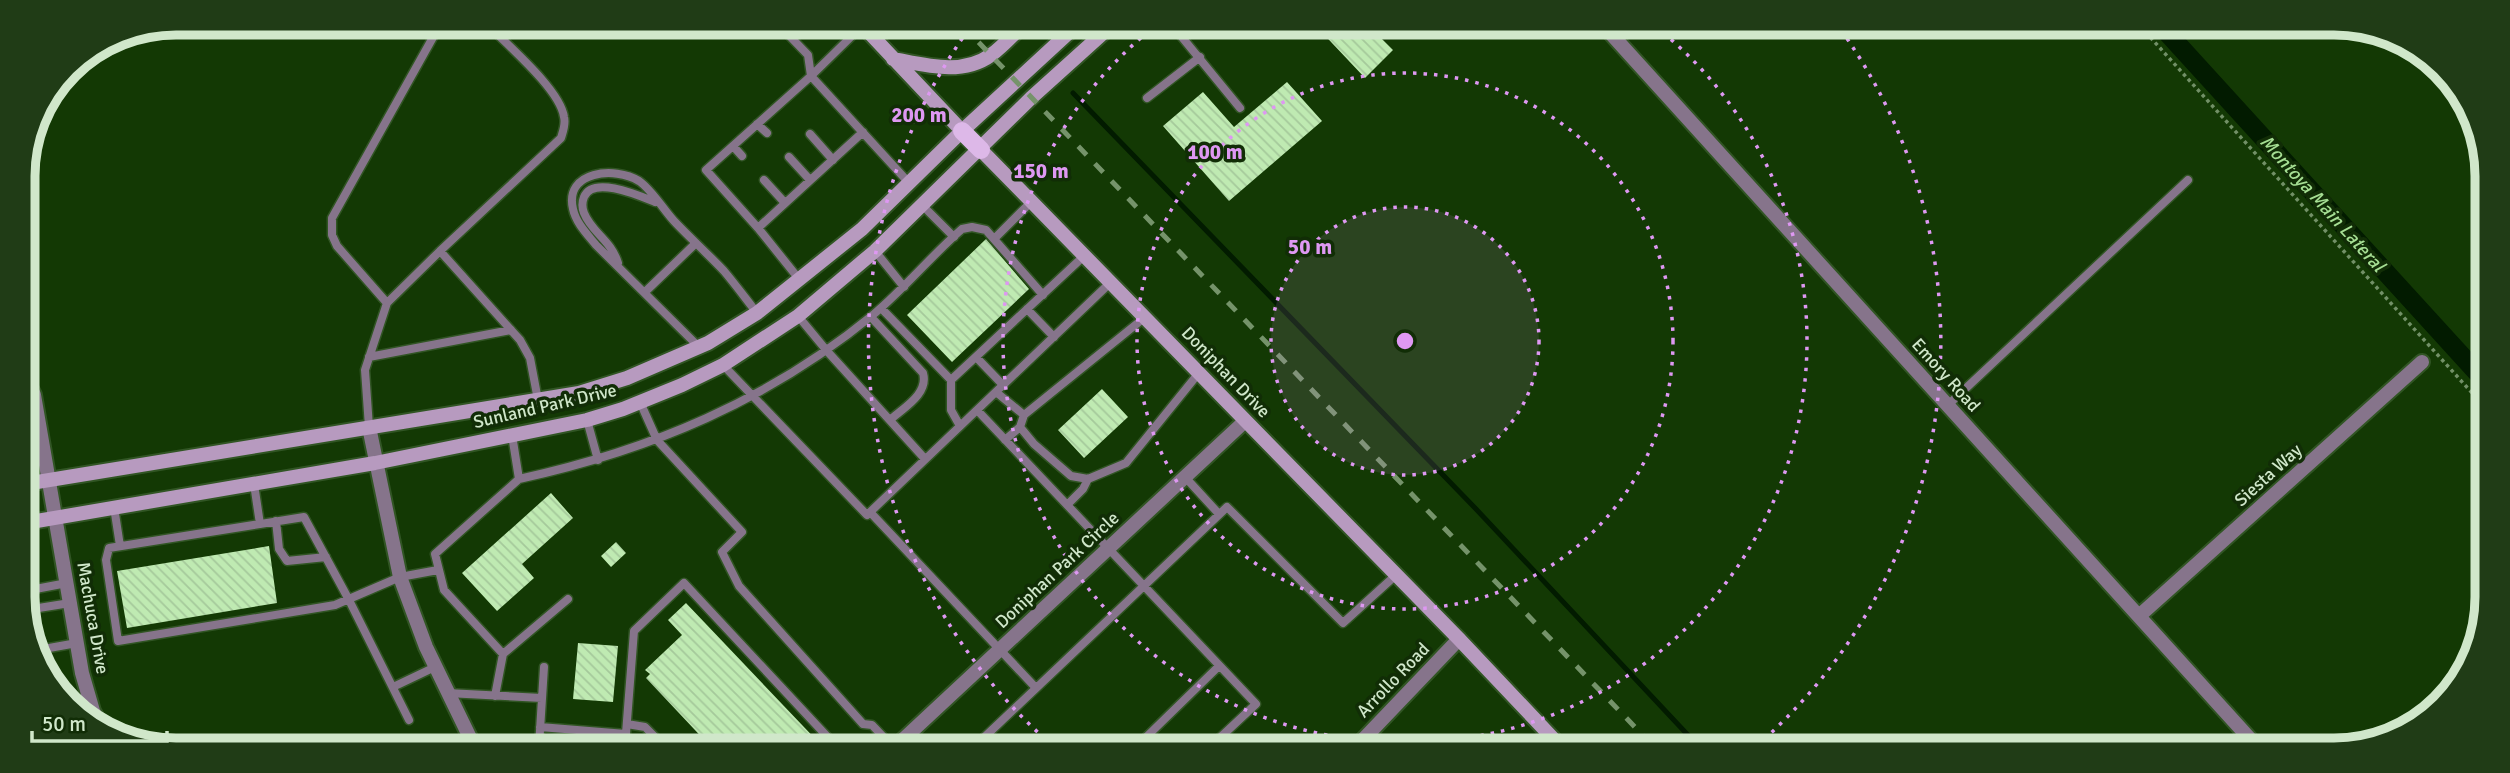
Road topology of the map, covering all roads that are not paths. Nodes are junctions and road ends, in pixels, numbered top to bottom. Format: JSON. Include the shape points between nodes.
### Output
{"nodes":[{"id":1,"x":434,"y":35,"type":"edge"},
{"id":2,"x":498,"y":35,"type":"edge"},
{"id":3,"x":789,"y":35,"type":"edge"},
{"id":4,"x":851,"y":35,"type":"edge"},
{"id":5,"x":871,"y":35,"type":"edge"},
{"id":6,"x":1012,"y":35,"type":"edge"},
{"id":7,"x":1066,"y":35,"type":"edge"},
{"id":8,"x":1101,"y":35,"type":"edge"},
{"id":9,"x":1180,"y":35,"type":"edge"},
{"id":10,"x":1612,"y":35,"type":"edge"},
{"id":11,"x":1199,"y":57,"type":"junction"},
{"id":12,"x":893,"y":58,"type":"junction"},
{"id":13,"x":811,"y":76,"type":"junction"},
{"id":14,"x":1147,"y":98,"type":"dead end"},
{"id":15,"x":1240,"y":108,"type":"dead end"},
{"id":16,"x":757,"y":124,"type":"junction"},
{"id":17,"x":962,"y":131,"type":"junction"},
{"id":18,"x":863,"y":132,"type":"junction"},
{"id":19,"x":767,"y":133,"type":"dead end"},
{"id":20,"x":810,"y":134,"type":"dead end"},
{"id":21,"x":733,"y":146,"type":"junction"},
{"id":22,"x":981,"y":150,"type":"junction"},
{"id":23,"x":743,"y":156,"type":"dead end"},
{"id":24,"x":789,"y":157,"type":"dead end"},
{"id":25,"x":833,"y":160,"type":"junction"},
{"id":26,"x":764,"y":180,"type":"dead end"},
{"id":27,"x":810,"y":180,"type":"junction"},
{"id":28,"x":2188,"y":180,"type":"dead end"},
{"id":29,"x":910,"y":184,"type":"junction"},
{"id":30,"x":1032,"y":201,"type":"junction"},
{"id":31,"x":658,"y":203,"type":"junction"},
{"id":32,"x":785,"y":203,"type":"junction"},
{"id":33,"x":921,"y":204,"type":"junction"},
{"id":34,"x":758,"y":228,"type":"junction"},
{"id":35,"x":954,"y":237,"type":"junction"},
{"id":36,"x":994,"y":239,"type":"junction"},
{"id":37,"x":696,"y":243,"type":"junction"},
{"id":38,"x":440,"y":251,"type":"junction"},
{"id":39,"x":875,"y":251,"type":"junction"},
{"id":40,"x":1085,"y":256,"type":"junction"},
{"id":41,"x":618,"y":266,"type":"junction"},
{"id":42,"x":799,"y":279,"type":"junction"},
{"id":43,"x":1111,"y":282,"type":"junction"},
{"id":44,"x":904,"y":287,"type":"junction"},
{"id":45,"x":645,"y":292,"type":"junction"},
{"id":46,"x":1043,"y":295,"type":"junction"},
{"id":47,"x":387,"y":303,"type":"junction"},
{"id":48,"x":881,"y":309,"type":"junction"},
{"id":49,"x":1027,"y":309,"type":"junction"},
{"id":50,"x":757,"y":313,"type":"junction"},
{"id":51,"x":798,"y":316,"type":"junction"},
{"id":52,"x":871,"y":317,"type":"junction"},
{"id":53,"x":1144,"y":318,"type":"junction"},
{"id":54,"x":511,"y":330,"type":"junction"},
{"id":55,"x":1054,"y":337,"type":"junction"},
{"id":56,"x":699,"y":347,"type":"junction"},
{"id":57,"x":827,"y":351,"type":"junction"},
{"id":58,"x":369,"y":357,"type":"junction"},
{"id":59,"x":976,"y":357,"type":"junction"},
{"id":60,"x":2423,"y":362,"type":"dead end"},
{"id":61,"x":723,"y":365,"type":"junction"},
{"id":62,"x":1198,"y":374,"type":"junction"},
{"id":63,"x":951,"y":380,"type":"junction"},
{"id":64,"x":1003,"y":385,"type":"junction"},
{"id":65,"x":996,"y":392,"type":"junction"},
{"id":66,"x":752,"y":397,"type":"junction"},
{"id":67,"x":538,"y":400,"type":"junction"},
{"id":68,"x":35,"y":401,"type":"edge"},
{"id":69,"x":639,"y":402,"type":"junction"},
{"id":70,"x":1948,"y":405,"type":"junction"},
{"id":71,"x":977,"y":410,"type":"junction"},
{"id":72,"x":1024,"y":415,"type":"junction"},
{"id":73,"x":587,"y":420,"type":"junction"},
{"id":74,"x":890,"y":420,"type":"junction"},
{"id":75,"x":1244,"y":422,"type":"junction"},
{"id":76,"x":960,"y":426,"type":"junction"},
{"id":77,"x":369,"y":427,"type":"junction"},
{"id":78,"x":1020,"y":427,"type":"junction"},
{"id":79,"x":512,"y":435,"type":"junction"},
{"id":80,"x":657,"y":440,"type":"junction"},
{"id":81,"x":1005,"y":440,"type":"junction"},
{"id":82,"x":925,"y":459,"type":"junction"},
{"id":83,"x":598,"y":460,"type":"junction"},
{"id":84,"x":375,"y":463,"type":"junction"},
{"id":85,"x":1185,"y":477,"type":"junction"},
{"id":86,"x":49,"y":479,"type":"junction"},
{"id":87,"x":1088,"y":479,"type":"junction"},
{"id":88,"x":519,"y":480,"type":"junction"},
{"id":89,"x":35,"y":482,"type":"edge"},
{"id":90,"x":254,"y":484,"type":"junction"},
{"id":91,"x":1067,"y":505,"type":"junction"},
{"id":92,"x":114,"y":507,"type":"junction"},
{"id":93,"x":870,"y":512,"type":"junction"},
{"id":94,"x":1219,"y":514,"type":"junction"},
{"id":95,"x":55,"y":517,"type":"junction"},
{"id":96,"x":35,"y":521,"type":"edge"},
{"id":97,"x":276,"y":521,"type":"junction"},
{"id":98,"x":260,"y":524,"type":"junction"},
{"id":99,"x":120,"y":546,"type":"junction"},
{"id":100,"x":1108,"y":548,"type":"junction"},
{"id":101,"x":326,"y":557,"type":"junction"},
{"id":102,"x":438,"y":570,"type":"junction"},
{"id":103,"x":1396,"y":575,"type":"junction"},
{"id":104,"x":400,"y":577,"type":"junction"},
{"id":105,"x":67,"y":583,"type":"junction"},
{"id":106,"x":1143,"y":585,"type":"junction"},
{"id":107,"x":35,"y":589,"type":"edge"},
{"id":108,"x":568,"y":599,"type":"dead end"},
{"id":109,"x":349,"y":600,"type":"junction"},
{"id":110,"x":70,"y":603,"type":"junction"},
{"id":111,"x":35,"y":609,"type":"edge"},
{"id":112,"x":2139,"y":616,"type":"junction"},
{"id":113,"x":1459,"y":639,"type":"junction"},
{"id":114,"x":77,"y":643,"type":"junction"},
{"id":115,"x":44,"y":649,"type":"edge"},
{"id":116,"x":1000,"y":649,"type":"junction"},
{"id":117,"x":503,"y":654,"type":"junction"},
{"id":118,"x":1219,"y":666,"type":"junction"},
{"id":119,"x":435,"y":667,"type":"junction"},
{"id":120,"x":544,"y":667,"type":"dead end"},
{"id":121,"x":393,"y":687,"type":"junction"},
{"id":122,"x":1036,"y":688,"type":"junction"},
{"id":123,"x":446,"y":693,"type":"junction"},
{"id":124,"x":495,"y":696,"type":"junction"},
{"id":125,"x":542,"y":698,"type":"junction"},
{"id":126,"x":91,"y":705,"type":"junction"},
{"id":127,"x":87,"y":706,"type":"edge"},
{"id":128,"x":94,"y":712,"type":"edge"},
{"id":129,"x":409,"y":720,"type":"dead end"},
{"id":130,"x":627,"y":724,"type":"junction"},
{"id":131,"x":540,"y":727,"type":"junction"},
{"id":132,"x":626,"y":734,"type":"junction"},
{"id":133,"x":470,"y":738,"type":"edge"},
{"id":134,"x":539,"y":738,"type":"edge"},
{"id":135,"x":626,"y":738,"type":"edge"},
{"id":136,"x":656,"y":738,"type":"edge"},
{"id":137,"x":829,"y":738,"type":"edge"},
{"id":138,"x":893,"y":738,"type":"edge"},
{"id":139,"x":909,"y":738,"type":"edge"},
{"id":140,"x":983,"y":738,"type":"edge"},
{"id":141,"x":1145,"y":738,"type":"edge"},
{"id":142,"x":1219,"y":738,"type":"edge"},
{"id":143,"x":1365,"y":738,"type":"edge"},
{"id":144,"x":1553,"y":738,"type":"edge"},
{"id":145,"x":2249,"y":738,"type":"edge"}],
"edges":[{"from":1,"to":47,"type":"lane","via":[[332,218],[337,246]]},
{"from":2,"to":38,"type":"lane","via":[[554,93],[564,115],[564,128],[561,138]]},
{"from":3,"to":13,"type":"lane","via":[[808,55]]},
{"from":4,"to":13,"type":"lane"},
{"from":5,"to":12,"type":"main road","name":"Doniphan Drive"},
{"from":6,"to":12,"type":"main road","via":[[991,55],[966,66]]},
{"from":7,"to":17,"type":"main road","name":"Sunland Park Drive"},
{"from":8,"to":22,"type":"main road","name":"Sunland Park Drive"},
{"from":9,"to":11,"type":"lane"},
{"from":10,"to":70,"type":"street","name":"Emory Road"},
{"from":11,"to":14,"type":"lane"},
{"from":11,"to":15,"type":"lane"},
{"from":12,"to":17,"type":"main road","name":"Doniphan Drive"},
{"from":13,"to":16,"type":"lane","via":[[785,107]]},
{"from":13,"to":18,"type":"lane"},
{"from":16,"to":19,"type":"lane"},
{"from":16,"to":21,"type":"lane"},
{"from":17,"to":22,"type":"main road","name":"Doniphan Drive"},
{"from":17,"to":29,"type":"main road","name":"Sunland Park Drive"},
{"from":18,"to":25,"type":"lane"},
{"from":18,"to":29,"type":"lane"},
{"from":20,"to":25,"type":"lane"},
{"from":21,"to":23,"type":"lane"},
{"from":21,"to":34,"type":"lane","via":[[706,170]]},
{"from":22,"to":30,"type":"main road","name":"Doniphan Drive"},
{"from":22,"to":33,"type":"main road","name":"Sunland Park Drive"},
{"from":24,"to":27,"type":"lane"},
{"from":25,"to":27,"type":"lane"},
{"from":26,"to":32,"type":"lane"},
{"from":27,"to":32,"type":"lane"},
{"from":28,"to":70,"type":"lane"},
{"from":29,"to":42,"type":"main road","name":"Sunland Park Drive"},
{"from":30,"to":36,"type":"lane"},
{"from":30,"to":40,"type":"main road","name":"Doniphan Drive"},
{"from":31,"to":37,"type":"lane"},
{"from":31,"to":41,"type":"lane","via":[[607,187],[587,191],[584,212],[614,250]]},
{"from":31,"to":41,"type":"lane","via":[[639,182],[619,173],[600,173],[577,185],[572,202],[577,220]]},
{"from":32,"to":34,"type":"lane"},
{"from":33,"to":35,"type":"lane"},
{"from":33,"to":39,"type":"main road","name":"Sunland Park Drive"},
{"from":34,"to":42,"type":"lane"},
{"from":35,"to":36,"type":"lane","via":[[962,229],[979,228]]},
{"from":35,"to":44,"type":"lane"},
{"from":36,"to":46,"type":"lane"},
{"from":37,"to":45,"type":"lane"},
{"from":37,"to":50,"type":"lane"},
{"from":38,"to":47,"type":"lane"},
{"from":38,"to":54,"type":"lane"},
{"from":39,"to":44,"type":"lane"},
{"from":39,"to":51,"type":"main road","name":"Sunland Park Drive"},
{"from":40,"to":43,"type":"main road","name":"Doniphan Drive"},
{"from":40,"to":46,"type":"lane"},
{"from":41,"to":45,"type":"lane"},
{"from":42,"to":50,"type":"main road","name":"Sunland Park Drive"},
{"from":43,"to":53,"type":"main road","name":"Doniphan Drive"},
{"from":43,"to":55,"type":"lane"},
{"from":44,"to":48,"type":"lane"},
{"from":45,"to":56,"type":"lane"},
{"from":46,"to":49,"type":"lane"},
{"from":47,"to":58,"type":"lane"},
{"from":48,"to":52,"type":"lane"},
{"from":48,"to":63,"type":"lane"},
{"from":49,"to":55,"type":"lane"},
{"from":49,"to":59,"type":"lane"},
{"from":50,"to":56,"type":"main road","name":"Sunland Park Drive"},
{"from":51,"to":57,"type":"lane"},
{"from":51,"to":61,"type":"main road","name":"Sunland Park Drive"},
{"from":52,"to":57,"type":"lane"},
{"from":52,"to":74,"type":"lane","via":[[925,379],[922,391]]},
{"from":53,"to":62,"type":"main road","name":"Doniphan Drive"},
{"from":53,"to":72,"type":"lane"},
{"from":54,"to":58,"type":"lane"},
{"from":54,"to":67,"type":"lane","via":[[530,358]]},
{"from":55,"to":64,"type":"lane"},
{"from":56,"to":67,"type":"main road","name":"Sunland Park Drive","via":[[627,378]]},
{"from":57,"to":66,"type":"lane"},
{"from":57,"to":74,"type":"lane"},
{"from":58,"to":77,"type":"lane","via":[[365,370]]},
{"from":59,"to":63,"type":"lane"},
{"from":59,"to":64,"type":"lane"},
{"from":60,"to":112,"type":"street","name":"Siesta Way"},
{"from":61,"to":66,"type":"lane"},
{"from":61,"to":69,"type":"main road","name":"Sunland Park Drive"},
{"from":62,"to":75,"type":"main road","name":"Doniphan Drive"},
{"from":62,"to":87,"type":"lane","via":[[1126,463]]},
{"from":63,"to":76,"type":"lane","via":[[951,410]]},
{"from":64,"to":65,"type":"lane"},
{"from":65,"to":71,"type":"lane"},
{"from":65,"to":72,"type":"lane"},
{"from":66,"to":80,"type":"lane"},
{"from":66,"to":93,"type":"lane","via":[[867,515]]},
{"from":67,"to":77,"type":"main road","name":"Sunland Park Drive"},
{"from":68,"to":86,"type":"street","name":"Machuca Drive"},
{"from":69,"to":73,"type":"main road","name":"Sunland Park Drive"},
{"from":69,"to":80,"type":"lane"},
{"from":70,"to":112,"type":"street","name":"Emory Road"},
{"from":71,"to":76,"type":"lane"},
{"from":71,"to":81,"type":"lane"},
{"from":72,"to":78,"type":"lane"},
{"from":73,"to":79,"type":"main road","name":"Sunland Park Drive"},
{"from":73,"to":83,"type":"lane"},
{"from":74,"to":82,"type":"lane"},
{"from":75,"to":85,"type":"street","name":"Doniphan Park Circle"},
{"from":75,"to":103,"type":"main road","name":"Doniphan Drive"},
{"from":76,"to":82,"type":"lane"},
{"from":77,"to":84,"type":"street"},
{"from":77,"to":86,"type":"main road","name":"Sunland Park Drive"},
{"from":78,"to":81,"type":"lane"},
{"from":78,"to":87,"type":"lane","via":[[1071,476]]},
{"from":79,"to":84,"type":"main road","name":"Sunland Park Drive"},
{"from":79,"to":88,"type":"lane"},
{"from":80,"to":83,"type":"lane"},
{"from":80,"to":138,"type":"lane","via":[[742,532],[722,552],[739,586],[863,724]]},
{"from":81,"to":91,"type":"lane"},
{"from":82,"to":93,"type":"lane"},
{"from":83,"to":88,"type":"lane"},
{"from":84,"to":90,"type":"main road","name":"Sunland Park Drive"},
{"from":84,"to":104,"type":"street"},
{"from":85,"to":94,"type":"lane"},
{"from":85,"to":100,"type":"street","name":"Doniphan Park Circle"},
{"from":86,"to":89,"type":"main road","name":"Sunland Park Drive"},
{"from":86,"to":95,"type":"street","name":"Machuca Drive"},
{"from":87,"to":91,"type":"lane"},
{"from":88,"to":102,"type":"lane","via":[[435,554]]},
{"from":90,"to":92,"type":"main road","name":"Sunland Park Drive"},
{"from":90,"to":98,"type":"lane"},
{"from":91,"to":100,"type":"lane"},
{"from":92,"to":95,"type":"main road","name":"Sunland Park Drive"},
{"from":92,"to":99,"type":"lane"},
{"from":93,"to":116,"type":"lane"},
{"from":94,"to":103,"type":"lane","via":[[1227,507],[1343,623]]},
{"from":94,"to":106,"type":"lane"},
{"from":95,"to":96,"type":"main road","name":"Sunland Park Drive"},
{"from":95,"to":105,"type":"street","name":"Machuca Drive"},
{"from":97,"to":98,"type":"lane"},
{"from":97,"to":101,"type":"lane","via":[[304,517]]},
{"from":97,"to":101,"type":"lane","via":[[279,549],[287,561]]},
{"from":98,"to":99,"type":"lane"},
{"from":99,"to":109,"type":"lane","via":[[109,548],[106,560],[118,641]]},
{"from":100,"to":106,"type":"lane"},
{"from":100,"to":116,"type":"street","name":"Doniphan Park Circle"},
{"from":101,"to":109,"type":"lane"},
{"from":102,"to":104,"type":"lane"},
{"from":102,"to":117,"type":"lane","via":[[444,590]]},
{"from":103,"to":113,"type":"main road","name":"Doniphan Drive"},
{"from":104,"to":109,"type":"lane"},
{"from":104,"to":119,"type":"street"},
{"from":105,"to":107,"type":"lane"},
{"from":105,"to":110,"type":"street","name":"Machuca Drive"},
{"from":106,"to":118,"type":"lane"},
{"from":106,"to":122,"type":"lane"},
{"from":108,"to":117,"type":"lane"},
{"from":109,"to":121,"type":"lane"},
{"from":110,"to":111,"type":"lane"},
{"from":110,"to":114,"type":"street","name":"Machuca Drive"},
{"from":112,"to":145,"type":"street","name":"Emory Road"},
{"from":113,"to":143,"type":"street","name":"Arrollo Road"},
{"from":113,"to":144,"type":"main road","name":"Doniphan Drive"},
{"from":114,"to":115,"type":"lane"},
{"from":114,"to":126,"type":"street","name":"Machuca Drive"},
{"from":116,"to":122,"type":"lane"},
{"from":116,"to":139,"type":"street","name":"Doniphan Park Circle"},
{"from":117,"to":124,"type":"lane"},
{"from":118,"to":141,"type":"lane"},
{"from":118,"to":142,"type":"lane","via":[[1255,704]]},
{"from":119,"to":121,"type":"lane"},
{"from":119,"to":123,"type":"street"},
{"from":120,"to":125,"type":"lane"},
{"from":121,"to":129,"type":"lane"},
{"from":122,"to":140,"type":"lane"},
{"from":123,"to":124,"type":"lane"},
{"from":123,"to":133,"type":"street"},
{"from":124,"to":125,"type":"lane"},
{"from":125,"to":131,"type":"lane"},
{"from":126,"to":127,"type":"lane"},
{"from":126,"to":128,"type":"street","name":"Machuca Drive"},
{"from":130,"to":132,"type":"lane"},
{"from":130,"to":136,"type":"lane","via":[[645,727]]},
{"from":130,"to":137,"type":"lane","via":[[634,631],[684,583]]},
{"from":131,"to":132,"type":"lane"},
{"from":131,"to":134,"type":"lane"},
{"from":132,"to":135,"type":"lane"}]}
